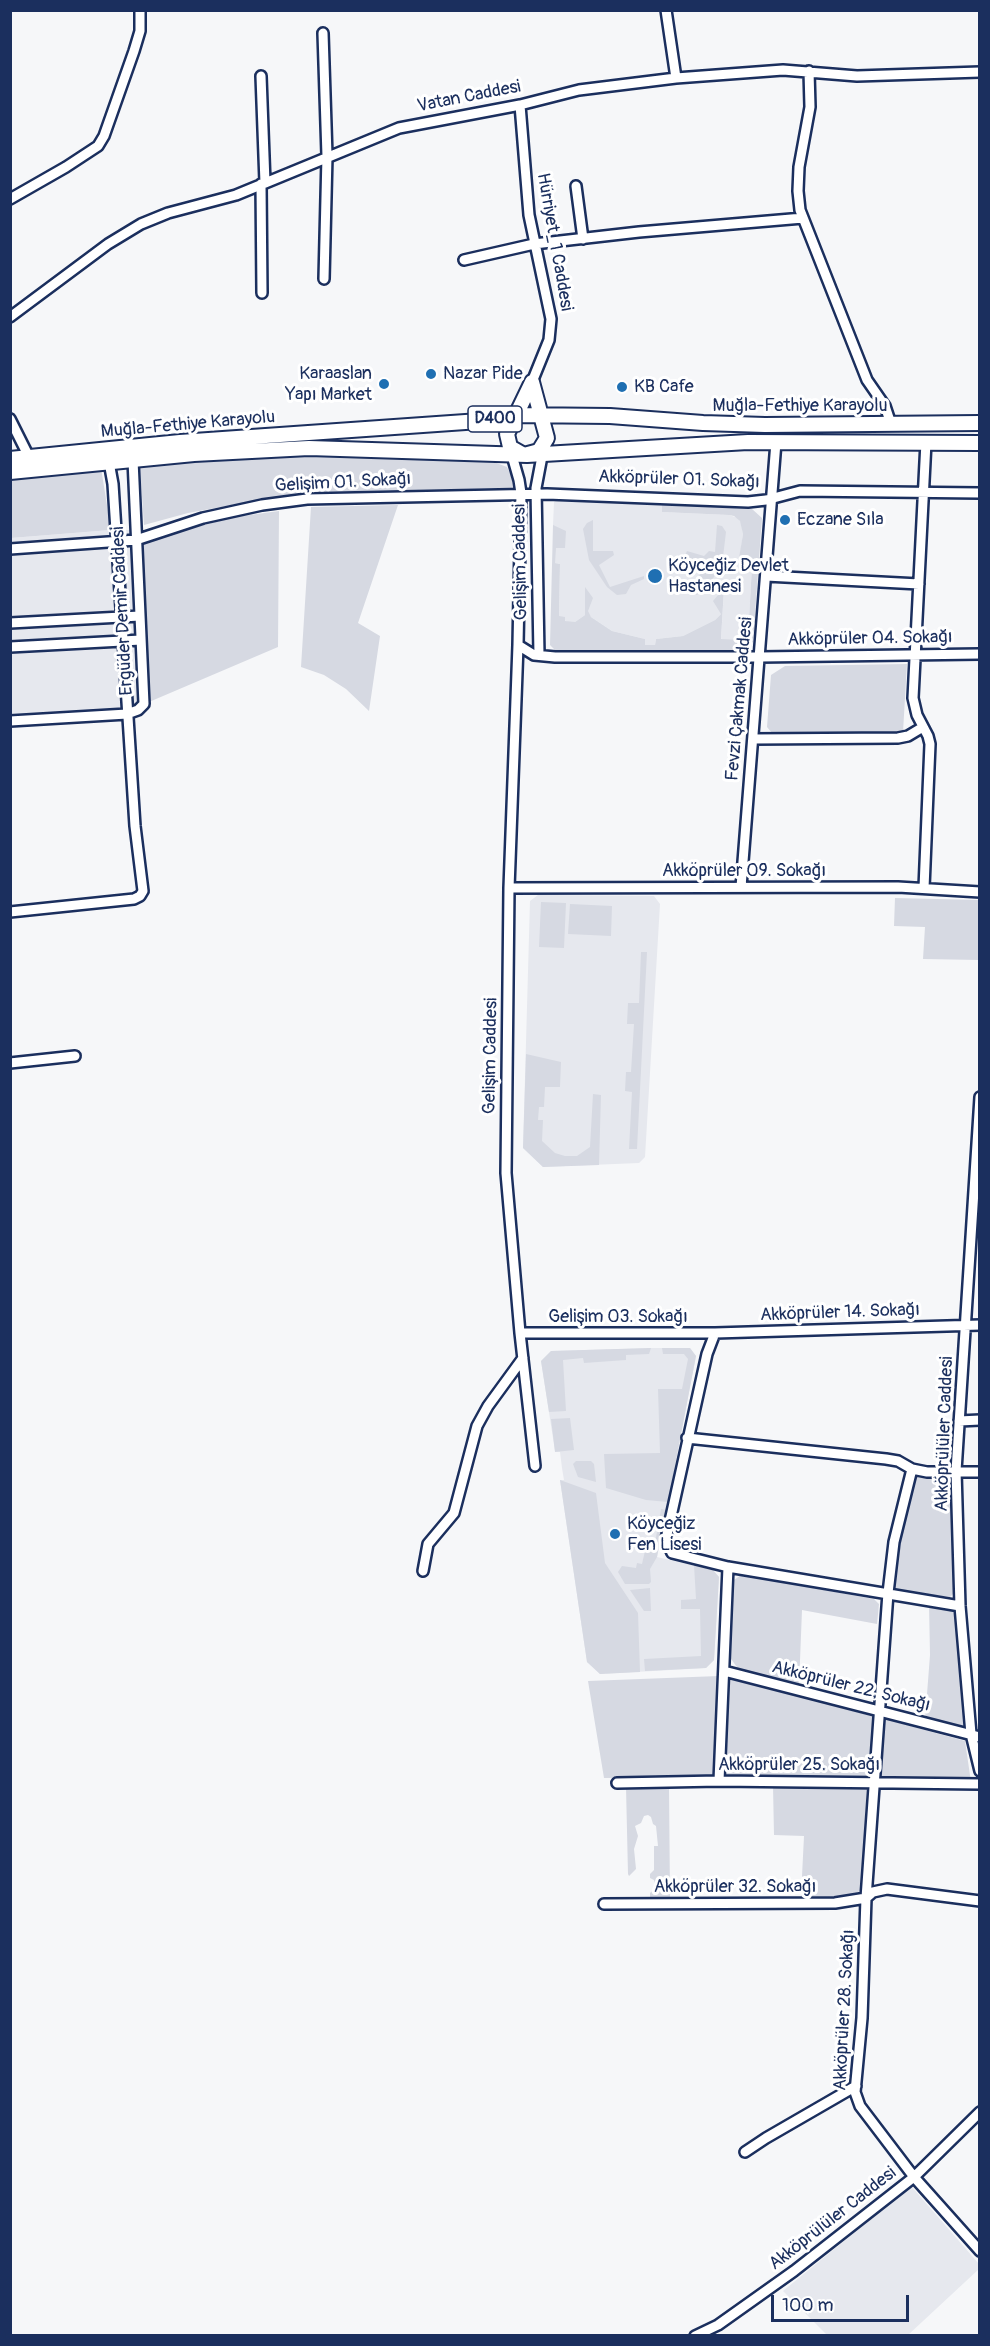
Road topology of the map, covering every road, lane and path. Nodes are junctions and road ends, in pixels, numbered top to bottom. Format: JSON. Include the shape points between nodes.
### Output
{"nodes":[{"id":1,"x":140,"y":10,"type":"edge"},
{"id":2,"x":666,"y":10,"type":"edge"},
{"id":3,"x":323,"y":33,"type":"dead end"},
{"id":4,"x":809,"y":72,"type":"junction"},
{"id":5,"x":980,"y":72,"type":"edge"},
{"id":6,"x":261,"y":76,"type":"dead end"},
{"id":7,"x":676,"y":78,"type":"junction"},
{"id":8,"x":520,"y":105,"type":"junction"},
{"id":9,"x":327,"y":156,"type":"junction"},
{"id":10,"x":263,"y":183,"type":"junction"},
{"id":11,"x":576,"y":186,"type":"dead end"},
{"id":12,"x":10,"y":199,"type":"edge"},
{"id":13,"x":803,"y":218,"type":"junction"},
{"id":14,"x":583,"y":238,"type":"junction"},
{"id":15,"x":534,"y":244,"type":"junction"},
{"id":16,"x":464,"y":260,"type":"dead end"},
{"id":17,"x":324,"y":279,"type":"dead end"},
{"id":18,"x":262,"y":293,"type":"dead end"},
{"id":19,"x":10,"y":317,"type":"edge"},
{"id":20,"x":531,"y":382,"type":"junction"},
{"id":21,"x":10,"y":419,"type":"edge"},
{"id":22,"x":528,"y":419,"type":"junction"},
{"id":23,"x":980,"y":423,"type":"edge"},
{"id":24,"x":891,"y":424,"type":"junction"},
{"id":25,"x":776,"y":442,"type":"junction"},
{"id":26,"x":926,"y":442,"type":"junction"},
{"id":27,"x":980,"y":443,"type":"edge"},
{"id":28,"x":510,"y":449,"type":"junction"},
{"id":29,"x":544,"y":449,"type":"junction"},
{"id":30,"x":29,"y":457,"type":"junction"},
{"id":31,"x":10,"y":459,"type":"edge"},
{"id":32,"x":132,"y":460,"type":"junction"},
{"id":33,"x":109,"y":462,"type":"junction"},
{"id":34,"x":10,"y":472,"type":"edge"},
{"id":35,"x":922,"y":493,"type":"junction"},
{"id":36,"x":980,"y":493,"type":"edge"},
{"id":37,"x":521,"y":494,"type":"junction"},
{"id":38,"x":536,"y":494,"type":"junction"},
{"id":39,"x":772,"y":498,"type":"junction"},
{"id":40,"x":136,"y":540,"type":"junction"},
{"id":41,"x":116,"y":542,"type":"junction"},
{"id":42,"x":10,"y":549,"type":"edge"},
{"id":43,"x":766,"y":576,"type":"junction"},
{"id":44,"x":919,"y":585,"type":"junction"},
{"id":45,"x":140,"y":616,"type":"junction"},
{"id":46,"x":121,"y":617,"type":"junction"},
{"id":47,"x":10,"y":623,"type":"edge"},
{"id":48,"x":141,"y":640,"type":"junction"},
{"id":49,"x":122,"y":641,"type":"junction"},
{"id":50,"x":518,"y":645,"type":"junction"},
{"id":51,"x":10,"y":647,"type":"edge"},
{"id":52,"x":980,"y":654,"type":"edge"},
{"id":53,"x":540,"y":655,"type":"junction"},
{"id":54,"x":916,"y":656,"type":"junction"},
{"id":55,"x":760,"y":657,"type":"junction"},
{"id":56,"x":127,"y":714,"type":"junction"},
{"id":57,"x":10,"y":721,"type":"edge"},
{"id":58,"x":923,"y":727,"type":"junction"},
{"id":59,"x":753,"y":739,"type":"junction"},
{"id":60,"x":509,"y":888,"type":"junction"},
{"id":61,"x":741,"y":888,"type":"junction"},
{"id":62,"x":924,"y":888,"type":"junction"},
{"id":63,"x":980,"y":892,"type":"edge"},
{"id":64,"x":10,"y":912,"type":"edge"},
{"id":65,"x":75,"y":1056,"type":"dead end"},
{"id":66,"x":10,"y":1063,"type":"edge"},
{"id":67,"x":980,"y":1097,"type":"edge"},
{"id":68,"x":979,"y":1118,"type":"edge"},
{"id":69,"x":977,"y":1172,"type":"edge"},
{"id":70,"x":966,"y":1325,"type":"junction"},
{"id":71,"x":980,"y":1325,"type":"edge"},
{"id":72,"x":520,"y":1333,"type":"junction"},
{"id":73,"x":715,"y":1333,"type":"junction"},
{"id":74,"x":523,"y":1358,"type":"junction"},
{"id":75,"x":980,"y":1420,"type":"edge"},
{"id":76,"x":960,"y":1421,"type":"junction"},
{"id":77,"x":687,"y":1438,"type":"junction"},
{"id":78,"x":535,"y":1466,"type":"dead end"},
{"id":79,"x":912,"y":1468,"type":"junction"},
{"id":80,"x":956,"y":1471,"type":"junction"},
{"id":81,"x":980,"y":1472,"type":"edge"},
{"id":82,"x":728,"y":1567,"type":"junction"},
{"id":83,"x":423,"y":1571,"type":"dead end"},
{"id":84,"x":888,"y":1593,"type":"junction"},
{"id":85,"x":960,"y":1606,"type":"junction"},
{"id":86,"x":724,"y":1671,"type":"junction"},
{"id":87,"x":880,"y":1712,"type":"junction"},
{"id":88,"x":975,"y":1736,"type":"edge"},
{"id":89,"x":980,"y":1771,"type":"edge"},
{"id":90,"x":719,"y":1781,"type":"junction"},
{"id":91,"x":876,"y":1782,"type":"junction"},
{"id":92,"x":617,"y":1783,"type":"dead end"},
{"id":93,"x":980,"y":1784,"type":"edge"},
{"id":94,"x":866,"y":1898,"type":"junction"},
{"id":95,"x":980,"y":1901,"type":"edge"},
{"id":96,"x":603,"y":1904,"type":"dead end"},
{"id":97,"x":856,"y":2086,"type":"junction"},
{"id":98,"x":980,"y":2112,"type":"edge"},
{"id":99,"x":745,"y":2152,"type":"dead end"},
{"id":100,"x":914,"y":2177,"type":"junction"},
{"id":101,"x":980,"y":2252,"type":"edge"},
{"id":102,"x":695,"y":2336,"type":"edge"}],
"edges":[{"from":1,"to":12,"type":"street","via":[[137,41],[98,146]]},
{"from":2,"to":7,"type":"street"},
{"from":3,"to":9,"type":"street"},
{"from":4,"to":5,"type":"street","name":"Vatan Caddesi","via":[[857,76]]},
{"from":4,"to":7,"type":"street","name":"Vatan Caddesi"},
{"from":4,"to":13,"type":"street","via":[[810,107],[798,191]]},
{"from":6,"to":10,"type":"street"},
{"from":7,"to":8,"type":"street","name":"Vatan Caddesi","via":[[579,90]]},
{"from":8,"to":9,"type":"street","name":"Vatan Caddesi","via":[[399,128]]},
{"from":8,"to":15,"type":"street","name":"Hürriyet_1 Caddesi"},
{"from":9,"to":10,"type":"street","name":"Vatan Caddesi"},
{"from":9,"to":17,"type":"street"},
{"from":10,"to":18,"type":"street"},
{"from":10,"to":19,"type":"street","name":"Vatan Caddesi","via":[[168,213],[135,228],[103,247]]},
{"from":11,"to":14,"type":"street"},
{"from":13,"to":14,"type":"street"},
{"from":13,"to":24,"type":"street","via":[[867,380],[885,406]]},
{"from":14,"to":15,"type":"street"},
{"from":15,"to":16,"type":"street"},
{"from":15,"to":20,"type":"street","name":"Hürriyet_1 Caddesi","via":[[551,325],[545,352]]},
{"from":20,"to":22,"type":"highway"},
{"from":20,"to":22,"type":"highway"},
{"from":21,"to":30,"type":"street"},
{"from":22,"to":24,"type":"highway","name":"Muğla-Fethiye Karayolu","number":"D400","via":[[610,416],[753,425]]},
{"from":22,"to":28,"type":"highway","via":[[507,434]]},
{"from":22,"to":29,"type":"highway","via":[[547,435]]},
{"from":22,"to":30,"type":"highway","name":"Muğla-Fethiye Karayolu","number":"D400","via":[[180,442]]},
{"from":23,"to":24,"type":"highway","name":"Muğla-Fethiye Karayolu","number":"D400"},
{"from":25,"to":26,"type":"highway","name":"Muğla-Fethiye Karayolu","number":"D400"},
{"from":25,"to":29,"type":"highway","name":"Muğla-Fethiye Karayolu","number":"D400"},
{"from":25,"to":39,"type":"street","name":"Fevzi Çakmak Caddesi"},
{"from":26,"to":27,"type":"highway","name":"Muğla-Fethiye Karayolu","number":"D400"},
{"from":26,"to":35,"type":"street"},
{"from":28,"to":29,"type":"highway","name":"Muğla-Fethiye Karayolu","number":"D400","via":[[527,455]]},
{"from":28,"to":32,"type":"highway","name":"Muğla-Fethiye Karayolu","number":"D400","via":[[309,448]]},
{"from":28,"to":37,"type":"street","name":"Gelişim Caddesi"},
{"from":29,"to":38,"type":"street","name":"Gelişim Caddesi"},
{"from":30,"to":31,"type":"highway","name":"Muğla-Fethiye Karayolu","number":"D400"},
{"from":32,"to":33,"type":"highway","name":"Muğla-Fethiye Karayolu","number":"D400"},
{"from":32,"to":40,"type":"street","name":"Ergüder Demir Caddesi"},
{"from":33,"to":34,"type":"highway","name":"Muğla-Fethiye Karayolu","number":"D400"},
{"from":33,"to":41,"type":"street","name":"Ergüder Demir Caddesi"},
{"from":35,"to":36,"type":"street","name":"Akköprüler 01. Sokağı"},
{"from":35,"to":39,"type":"street","name":"Akköprüler 01. Sokağı","via":[[800,491]]},
{"from":35,"to":44,"type":"street"},
{"from":37,"to":38,"type":"street","name":"Akköprüler 01. Sokağı"},
{"from":37,"to":40,"type":"street","name":"Gelişim 01. Sokağı","via":[[285,501],[203,518]]},
{"from":37,"to":50,"type":"street","name":"Gelişim Caddesi"},
{"from":38,"to":39,"type":"street","name":"Akköprüler 01. Sokağı","via":[[748,502]]},
{"from":38,"to":53,"type":"street","name":"Gelişim Caddesi"},
{"from":39,"to":43,"type":"street","name":"Fevzi Çakmak Caddesi"},
{"from":40,"to":41,"type":"street","name":"Gelişim 01. Sokağı"},
{"from":40,"to":45,"type":"street","name":"Ergüder Demir Caddesi"},
{"from":41,"to":42,"type":"street","name":"Gelişim 01. Sokağı"},
{"from":41,"to":46,"type":"street","name":"Ergüder Demir Caddesi"},
{"from":43,"to":44,"type":"street"},
{"from":43,"to":55,"type":"street","name":"Fevzi Çakmak Caddesi"},
{"from":44,"to":54,"type":"street"},
{"from":45,"to":46,"type":"street"},
{"from":45,"to":48,"type":"street","name":"Ergüder Demir Caddesi"},
{"from":46,"to":47,"type":"street"},
{"from":46,"to":49,"type":"street","name":"Ergüder Demir Caddesi"},
{"from":48,"to":49,"type":"street"},
{"from":48,"to":56,"type":"street","name":"Ergüder Demir Caddesi","via":[[144,704]]},
{"from":49,"to":51,"type":"street"},
{"from":49,"to":56,"type":"street","name":"Ergüder Demir Caddesi"},
{"from":50,"to":53,"type":"street","name":"Gelişim Caddesi"},
{"from":50,"to":60,"type":"street","name":"Gelişim Caddesi"},
{"from":52,"to":54,"type":"street","name":"Akköprüler 04. Sokağı"},
{"from":53,"to":55,"type":"street","name":"Akköprüler 04. Sokağı"},
{"from":54,"to":55,"type":"street","name":"Akköprüler 04. Sokağı"},
{"from":54,"to":58,"type":"street","via":[[914,707]]},
{"from":55,"to":59,"type":"street","name":"Fevzi Çakmak Caddesi"},
{"from":56,"to":57,"type":"street"},
{"from":56,"to":64,"type":"street","via":[[143,882],[140,897]]},
{"from":58,"to":59,"type":"street","via":[[898,738]]},
{"from":58,"to":62,"type":"street","via":[[930,744]]},
{"from":59,"to":61,"type":"street","name":"Fevzi Çakmak Caddesi"},
{"from":60,"to":61,"type":"street","name":"Akköprüler 09. Sokağı"},
{"from":60,"to":72,"type":"street","name":"Gelişim Caddesi","via":[[506,1173]]},
{"from":61,"to":62,"type":"street","name":"Akköprüler 09. Sokağı"},
{"from":62,"to":63,"type":"street","name":"Akköprüler 09. Sokağı"},
{"from":65,"to":66,"type":"street"},
{"from":67,"to":68,"type":"street","name":"Akköprülüler Caddesi"},
{"from":68,"to":69,"type":"street","name":"Akköprülüler Caddesi"},
{"from":69,"to":70,"type":"street","name":"Akköprülüler Caddesi"},
{"from":70,"to":71,"type":"street","name":"Akköprüler 14. Sokağı"},
{"from":70,"to":73,"type":"street","name":"Akköprüler 14. Sokağı"},
{"from":70,"to":76,"type":"street","name":"Akköprülüler Caddesi"},
{"from":72,"to":73,"type":"street","name":"Gelişim 03. Sokağı"},
{"from":72,"to":74,"type":"street","name":"Gelişim Caddesi"},
{"from":73,"to":77,"type":"street","via":[[706,1354]]},
{"from":74,"to":78,"type":"street","name":"Gelişim Caddesi"},
{"from":74,"to":83,"type":"street","via":[[477,1426],[454,1513],[428,1544]]},
{"from":75,"to":76,"type":"street"},
{"from":76,"to":80,"type":"street","name":"Akköprülüler Caddesi"},
{"from":77,"to":79,"type":"street","via":[[886,1459]]},
{"from":77,"to":82,"type":"street","via":[[666,1545],[676,1556]]},
{"from":79,"to":80,"type":"street"},
{"from":79,"to":84,"type":"street","name":"Akköprüler 28. Sokağı","via":[[894,1542]]},
{"from":80,"to":81,"type":"street"},
{"from":80,"to":85,"type":"street","name":"Akköprülüler Caddesi"},
{"from":82,"to":84,"type":"street"},
{"from":82,"to":86,"type":"street"},
{"from":84,"to":85,"type":"street"},
{"from":84,"to":87,"type":"street","name":"Akköprüler 28. Sokağı"},
{"from":85,"to":88,"type":"street","name":"Akköprülüler Caddesi"},
{"from":86,"to":87,"type":"street","name":"Akköprüler 22. Sokağı"},
{"from":86,"to":90,"type":"street"},
{"from":87,"to":88,"type":"street","name":"Akköprüler 22. Sokağı"},
{"from":87,"to":91,"type":"street","name":"Akköprüler 28. Sokağı"},
{"from":88,"to":89,"type":"street","name":"Akköprülüler Caddesi"},
{"from":90,"to":91,"type":"street","name":"Akköprüler 25. Sokağı"},
{"from":90,"to":92,"type":"street","name":"Akköprüler 25. Sokağı"},
{"from":91,"to":93,"type":"street","name":"Akköprüler 25. Sokağı"},
{"from":91,"to":94,"type":"street","name":"Akköprüler 28. Sokağı"},
{"from":94,"to":95,"type":"street","name":"Akköprüler 32. Sokağı","via":[[886,1889]]},
{"from":94,"to":96,"type":"street","name":"Akköprüler 32. Sokağı","via":[[835,1903]]},
{"from":94,"to":97,"type":"street","name":"Akköprüler 28. Sokağı"},
{"from":97,"to":99,"type":"street"},
{"from":97,"to":100,"type":"street","name":"Akköprüler 28. Sokağı","via":[[860,2106]]},
{"from":98,"to":100,"type":"street","name":"Akköprülüler Caddesi"},
{"from":100,"to":101,"type":"street","name":"Akköprüler 28. Sokağı"},
{"from":100,"to":102,"type":"street","name":"Akköprülüler Caddesi","via":[[794,2271],[718,2325]]}]}
